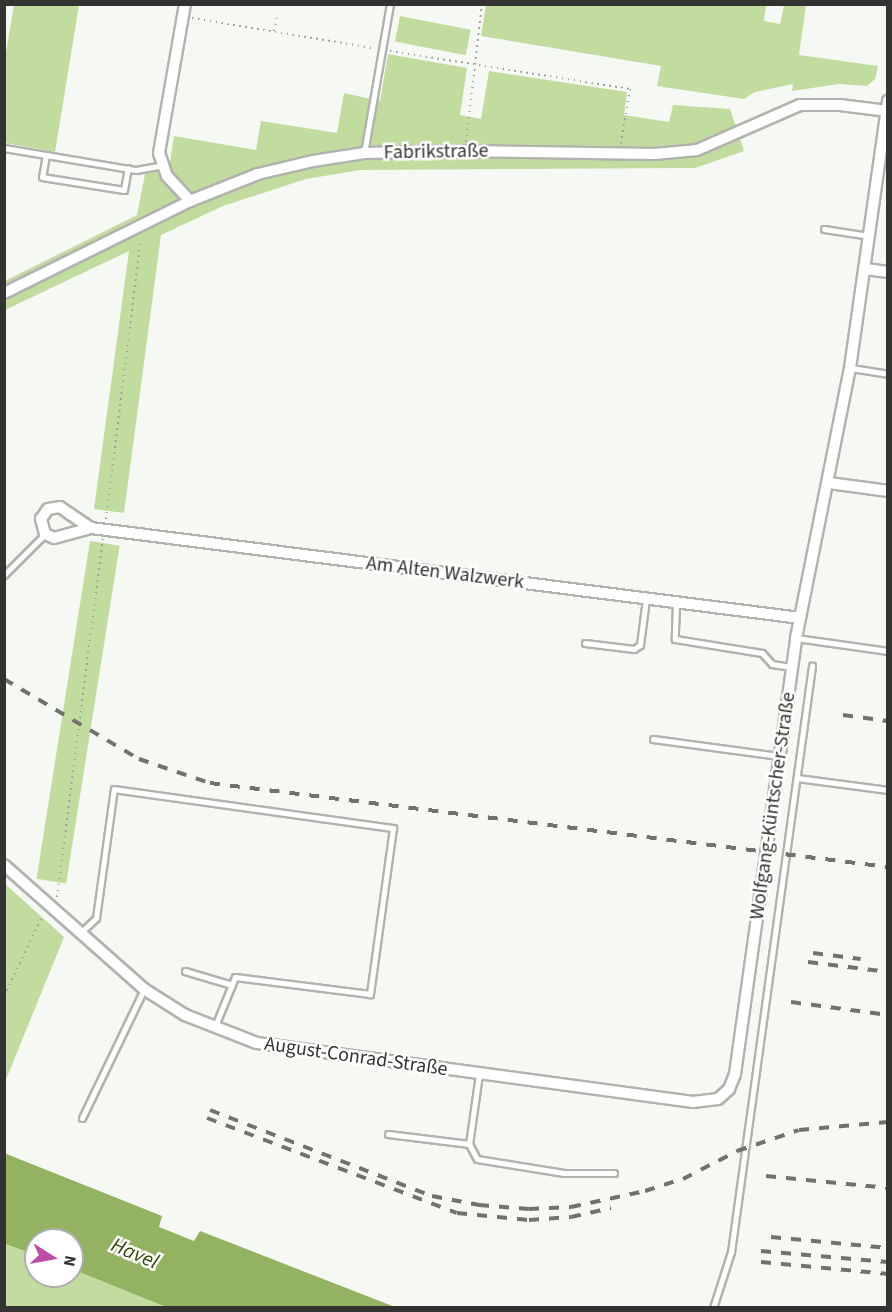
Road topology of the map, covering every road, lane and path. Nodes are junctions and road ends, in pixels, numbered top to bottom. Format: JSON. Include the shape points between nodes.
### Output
{"nodes":[{"id":1,"x":185,"y":4,"type":"edge"},
{"id":2,"x":390,"y":4,"type":"edge"},
{"id":3,"x":482,"y":4,"type":"edge"},
{"id":4,"x":183,"y":16,"type":"junction"},
{"id":5,"x":277,"y":18,"type":"dead end"},
{"id":6,"x":274,"y":31,"type":"junction"},
{"id":7,"x":382,"y":49,"type":"junction"},
{"id":8,"x":473,"y":65,"type":"junction"},
{"id":9,"x":887,"y":107,"type":"edge"},
{"id":10,"x":4,"y":148,"type":"edge"},
{"id":11,"x":465,"y":151,"type":"junction"},
{"id":12,"x":364,"y":153,"type":"junction"},
{"id":13,"x":46,"y":155,"type":"junction"},
{"id":14,"x":619,"y":155,"type":"junction"},
{"id":15,"x":163,"y":165,"type":"junction"},
{"id":16,"x":128,"y":168,"type":"junction"},
{"id":17,"x":190,"y":201,"type":"junction"},
{"id":18,"x":143,"y":223,"type":"junction"},
{"id":19,"x":824,"y":229,"type":"dead end"},
{"id":20,"x":870,"y":236,"type":"junction"},
{"id":21,"x":866,"y":269,"type":"junction"},
{"id":22,"x":888,"y":272,"type":"edge"},
{"id":23,"x":4,"y":293,"type":"edge"},
{"id":24,"x":850,"y":368,"type":"junction"},
{"id":25,"x":888,"y":374,"type":"edge"},
{"id":26,"x":829,"y":483,"type":"junction"},
{"id":27,"x":888,"y":491,"type":"edge"},
{"id":28,"x":91,"y":528,"type":"junction"},
{"id":29,"x":104,"y":530,"type":"junction"},
{"id":30,"x":45,"y":534,"type":"junction"},
{"id":31,"x":5,"y":573,"type":"edge"},
{"id":32,"x":646,"y":599,"type":"junction"},
{"id":33,"x":676,"y":603,"type":"junction"},
{"id":34,"x":800,"y":618,"type":"junction"},
{"id":35,"x":796,"y":638,"type":"junction"},
{"id":36,"x":585,"y":643,"type":"dead end"},
{"id":37,"x":888,"y":651,"type":"edge"},
{"id":38,"x":812,"y":666,"type":"dead end"},
{"id":39,"x":792,"y":667,"type":"junction"},
{"id":40,"x":654,"y":740,"type":"dead end"},
{"id":41,"x":779,"y":756,"type":"junction"},
{"id":42,"x":797,"y":778,"type":"junction"},
{"id":43,"x":888,"y":790,"type":"edge"},
{"id":44,"x":4,"y":865,"type":"edge"},
{"id":45,"x":50,"y":906,"type":"junction"},
{"id":46,"x":80,"y":933,"type":"junction"},
{"id":47,"x":185,"y":971,"type":"dead end"},
{"id":48,"x":232,"y":985,"type":"junction"},
{"id":49,"x":144,"y":989,"type":"junction"},
{"id":50,"x":4,"y":996,"type":"edge"},
{"id":51,"x":214,"y":1028,"type":"junction"},
{"id":52,"x":479,"y":1074,"type":"junction"},
{"id":53,"x":693,"y":1102,"type":"joint"},
{"id":54,"x":82,"y":1118,"type":"dead end"},
{"id":55,"x":388,"y":1134,"type":"dead end"},
{"id":56,"x":470,"y":1144,"type":"junction"},
{"id":57,"x":614,"y":1173,"type":"dead end"},
{"id":58,"x":713,"y":1308,"type":"edge"}],
"edges":[{"from":1,"to":4,"type":"street"},
{"from":2,"to":7,"type":"lane"},
{"from":3,"to":8,"type":"path"},
{"from":4,"to":6,"type":"path"},
{"from":4,"to":15,"type":"street","via":[[159,153]]},
{"from":5,"to":6,"type":"path"},
{"from":6,"to":7,"type":"path"},
{"from":7,"to":8,"type":"path"},
{"from":7,"to":12,"type":"lane"},
{"from":8,"to":11,"type":"path"},
{"from":8,"to":14,"type":"path","via":[[630,89]]},
{"from":9,"to":14,"type":"street","name":"Fabrikstraße","via":[[800,105],[697,150]]},
{"from":9,"to":20,"type":"street","name":"Wolfgang-Küntscher-Straße"},
{"from":10,"to":13,"type":"lane"},
{"from":11,"to":12,"type":"street","name":"Fabrikstraße"},
{"from":11,"to":14,"type":"street","name":"Fabrikstraße"},
{"from":12,"to":17,"type":"street","name":"Fabrikstraße","via":[[258,174]]},
{"from":13,"to":16,"type":"lane"},
{"from":13,"to":16,"type":"lane","via":[[42,177],[124,190]]},
{"from":15,"to":16,"type":"lane"},
{"from":15,"to":17,"type":"street","via":[[167,176]]},
{"from":17,"to":18,"type":"street","name":"Fabrikstraße"},
{"from":18,"to":23,"type":"street","name":"Fabrikstraße"},
{"from":18,"to":29,"type":"path"},
{"from":19,"to":20,"type":"lane"},
{"from":20,"to":21,"type":"street","name":"Wolfgang-Küntscher-Straße"},
{"from":21,"to":22,"type":"street"},
{"from":21,"to":24,"type":"street","name":"Wolfgang-Küntscher-Straße"},
{"from":24,"to":25,"type":"lane"},
{"from":24,"to":26,"type":"street","name":"Wolfgang-Küntscher-Straße"},
{"from":26,"to":27,"type":"street"},
{"from":26,"to":34,"type":"street","name":"Wolfgang-Küntscher-Straße"},
{"from":28,"to":29,"type":"street","name":"Am Alten Walzwerk"},
{"from":28,"to":30,"type":"street","name":"Am Alten Walzwerk","via":[[54,538]]},
{"from":28,"to":30,"type":"street","name":"Am Alten Walzwerk","via":[[60,507],[48,509],[41,519]]},
{"from":29,"to":32,"type":"street","name":"Am Alten Walzwerk"},
{"from":29,"to":45,"type":"path","via":[[58,892]]},
{"from":30,"to":31,"type":"lane"},
{"from":32,"to":33,"type":"street","name":"Am Alten Walzwerk"},
{"from":32,"to":36,"type":"lane","via":[[640,645],[634,649]]},
{"from":33,"to":34,"type":"street","name":"Am Alten Walzwerk"},
{"from":33,"to":39,"type":"lane","via":[[675,639],[762,653],[772,664]]},
{"from":34,"to":35,"type":"street","name":"Wolfgang-Küntscher-Straße"},
{"from":35,"to":37,"type":"lane"},
{"from":35,"to":39,"type":"street","name":"Wolfgang-Küntscher-Straße"},
{"from":38,"to":42,"type":"lane"},
{"from":39,"to":41,"type":"street","name":"Wolfgang-Küntscher-Straße"},
{"from":40,"to":41,"type":"lane"},
{"from":41,"to":53,"type":"street","name":"Wolfgang-Küntscher-Straße","via":[[735,1074],[729,1089],[718,1099]]},
{"from":42,"to":43,"type":"lane"},
{"from":42,"to":58,"type":"lane","via":[[731,1252]]},
{"from":44,"to":45,"type":"street","name":"August-Conrad-Straße"},
{"from":45,"to":46,"type":"street","name":"August-Conrad-Straße"},
{"from":45,"to":50,"type":"path","via":[[38,921]]},
{"from":46,"to":48,"type":"lane","via":[[96,918],[114,789],[393,828],[370,994],[235,977]]},
{"from":46,"to":49,"type":"street","name":"August-Conrad-Straße"},
{"from":47,"to":48,"type":"lane"},
{"from":48,"to":51,"type":"lane"},
{"from":49,"to":51,"type":"street","name":"August-Conrad-Straße"},
{"from":49,"to":54,"type":"lane"},
{"from":51,"to":52,"type":"street","name":"August-Conrad-Straße","via":[[285,1048]]},
{"from":52,"to":53,"type":"street","name":"August-Conrad-Straße"},
{"from":52,"to":56,"type":"lane"},
{"from":55,"to":56,"type":"lane"},
{"from":56,"to":57,"type":"lane","via":[[477,1159],[488,1163],[564,1173]]}]}
